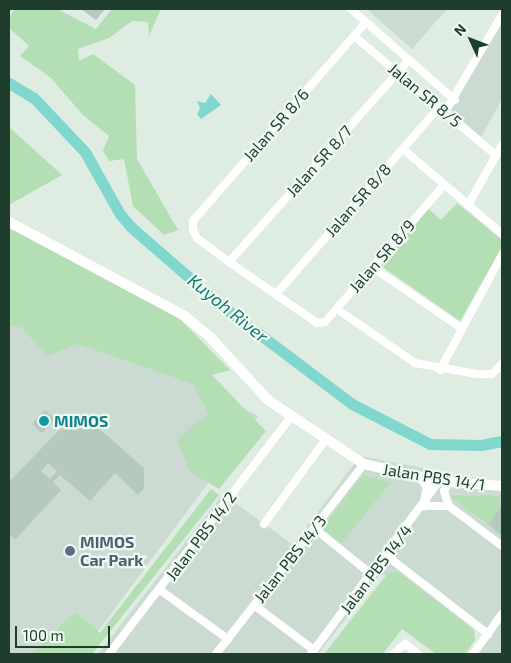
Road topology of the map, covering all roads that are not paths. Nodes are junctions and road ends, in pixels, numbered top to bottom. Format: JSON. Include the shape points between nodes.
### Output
{"nodes":[{"id":1,"x":351,"y":9,"type":"edge"},
{"id":2,"x":502,"y":15,"type":"edge"},
{"id":3,"x":366,"y":22,"type":"junction"},
{"id":4,"x":354,"y":36,"type":"junction"},
{"id":5,"x":409,"y":60,"type":"junction"},
{"id":6,"x":398,"y":72,"type":"junction"},
{"id":7,"x":455,"y":100,"type":"junction"},
{"id":8,"x":442,"y":110,"type":"junction"},
{"id":9,"x":502,"y":145,"type":"edge"},
{"id":10,"x":403,"y":150,"type":"junction"},
{"id":11,"x":496,"y":155,"type":"junction"},
{"id":12,"x":444,"y":185,"type":"junction"},
{"id":13,"x":468,"y":205,"type":"junction"},
{"id":14,"x":9,"y":222,"type":"edge"},
{"id":15,"x":502,"y":234,"type":"edge"},
{"id":16,"x":502,"y":255,"type":"edge"},
{"id":17,"x":230,"y":262,"type":"junction"},
{"id":18,"x":372,"y":267,"type":"junction"},
{"id":19,"x":277,"y":293,"type":"junction"},
{"id":20,"x":337,"y":309,"type":"junction"},
{"id":21,"x":461,"y":328,"type":"junction"},
{"id":22,"x":502,"y":364,"type":"edge"},
{"id":23,"x":440,"y":370,"type":"junction"},
{"id":24,"x":291,"y":417,"type":"junction"},
{"id":25,"x":326,"y":439,"type":"junction"},
{"id":26,"x":364,"y":464,"type":"junction"},
{"id":27,"x":420,"y":478,"type":"junction"},
{"id":28,"x":444,"y":482,"type":"junction"},
{"id":29,"x":502,"y":486,"type":"edge"},
{"id":30,"x":424,"y":506,"type":"junction"},
{"id":31,"x":449,"y":506,"type":"junction"},
{"id":32,"x":264,"y":524,"type":"dead end"},
{"id":33,"x":314,"y":528,"type":"junction"},
{"id":34,"x":502,"y":546,"type":"edge"},
{"id":35,"x":387,"y":556,"type":"junction"},
{"id":36,"x":372,"y":575,"type":"junction"},
{"id":37,"x":160,"y":590,"type":"junction"},
{"id":38,"x":254,"y":605,"type":"junction"},
{"id":39,"x":502,"y":614,"type":"edge"},
{"id":40,"x":488,"y":634,"type":"junction"},
{"id":41,"x":228,"y":639,"type":"junction"},
{"id":42,"x":312,"y":652,"type":"edge"},
{"id":43,"x":109,"y":654,"type":"edge"},
{"id":44,"x":216,"y":654,"type":"edge"},
{"id":45,"x":393,"y":654,"type":"edge"},
{"id":46,"x":418,"y":654,"type":"edge"},
{"id":47,"x":473,"y":654,"type":"edge"}],
"edges":[{"from":1,"to":3,"type":"street","name":"Jalan SR 8/5"},
{"from":2,"to":7,"type":"street","name":"Jalan SR 8/8"},
{"from":3,"to":4,"type":"street","name":"Jalan SR 8/6"},
{"from":3,"to":5,"type":"street","name":"Jalan SR 8/5"},
{"from":4,"to":6,"type":"street","name":"Jalan SR 8/5"},
{"from":4,"to":17,"type":"street","name":"Jalan SR 8/6","via":[[193,221],[197,238]]},
{"from":5,"to":6,"type":"street","name":"Jalan SR 8/7"},
{"from":5,"to":7,"type":"street","name":"Jalan SR 8/5"},
{"from":6,"to":8,"type":"street","name":"Jalan SR 8/5"},
{"from":6,"to":17,"type":"street","name":"Jalan SR 8/7"},
{"from":7,"to":8,"type":"street","name":"Jalan SR 8/8"},
{"from":8,"to":10,"type":"street","name":"Jalan SR 8/8"},
{"from":8,"to":11,"type":"street","name":"Jalan SR 8/5"},
{"from":9,"to":11,"type":"street"},
{"from":10,"to":12,"type":"street"},
{"from":10,"to":19,"type":"street","name":"Jalan SR 8/8"},
{"from":11,"to":13,"type":"street"},
{"from":12,"to":13,"type":"street"},
{"from":12,"to":18,"type":"street","name":"Jalan SR 8/9"},
{"from":13,"to":15,"type":"street"},
{"from":14,"to":24,"type":"street","name":"Jalan PBS 14/1","via":[[183,315],[211,338],[251,385]]},
{"from":16,"to":21,"type":"street"},
{"from":17,"to":19,"type":"street"},
{"from":18,"to":20,"type":"street","name":"Jalan SR 8/9"},
{"from":18,"to":21,"type":"street"},
{"from":19,"to":20,"type":"street","name":"Jalan SR 8/9","via":[[317,323],[325,322]]},
{"from":20,"to":23,"type":"street","via":[[415,363]]},
{"from":21,"to":23,"type":"street"},
{"from":22,"to":23,"type":"street","via":[[492,374]]},
{"from":24,"to":25,"type":"street","name":"Jalan PBS 14/1"},
{"from":24,"to":37,"type":"street","name":"Jalan PBS 14/2"},
{"from":25,"to":26,"type":"street","name":"Jalan PBS 14/1"},
{"from":25,"to":32,"type":"street"},
{"from":26,"to":27,"type":"street","name":"Jalan PBS 14/1"},
{"from":26,"to":33,"type":"street","name":"Jalan PBS 14/3"},
{"from":27,"to":28,"type":"street","name":"Jalan PBS 14/1"},
{"from":27,"to":30,"type":"street","via":[[428,486]]},
{"from":28,"to":29,"type":"street","name":"Jalan PBS 14/1"},
{"from":28,"to":30,"type":"street","name":"Jalan PBS 14/4"},
{"from":28,"to":31,"type":"street"},
{"from":30,"to":31,"type":"street"},
{"from":30,"to":35,"type":"street","name":"Jalan PBS 14/4"},
{"from":31,"to":34,"type":"street"},
{"from":33,"to":36,"type":"street"},
{"from":33,"to":38,"type":"street","name":"Jalan PBS 14/3"},
{"from":35,"to":36,"type":"street","name":"Jalan PBS 14/4"},
{"from":35,"to":40,"type":"street"},
{"from":36,"to":42,"type":"street","name":"Jalan PBS 14/4"},
{"from":37,"to":41,"type":"street"},
{"from":37,"to":43,"type":"street","name":"Jalan PBS 14/2"},
{"from":38,"to":41,"type":"street","name":"Jalan PBS 14/3"},
{"from":38,"to":42,"type":"street"},
{"from":39,"to":40,"type":"street"},
{"from":40,"to":47,"type":"street"},
{"from":41,"to":44,"type":"street","name":"Jalan PBS 14/3"},
{"from":45,"to":46,"type":"street","via":[[405,644]]}]}
